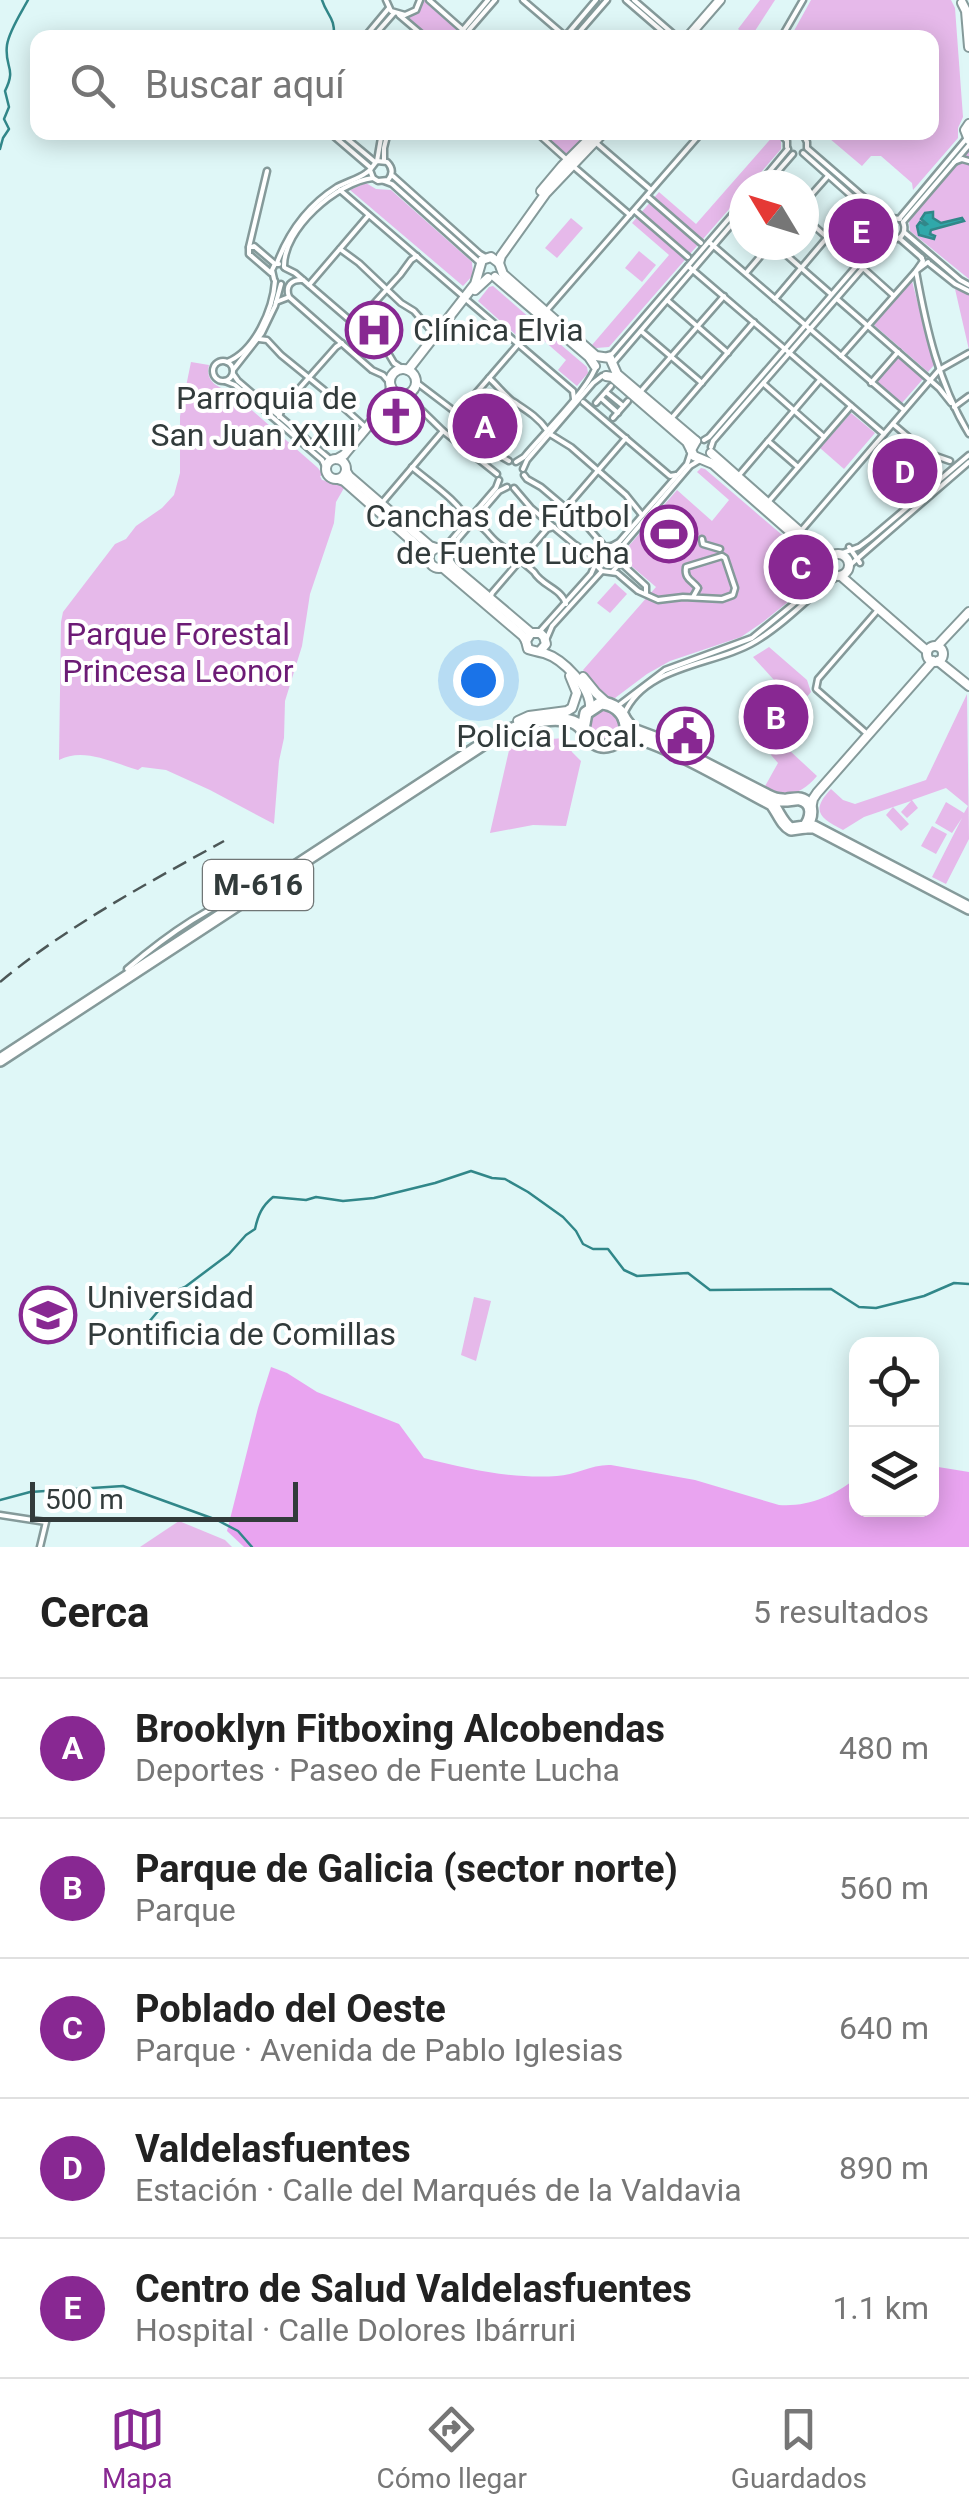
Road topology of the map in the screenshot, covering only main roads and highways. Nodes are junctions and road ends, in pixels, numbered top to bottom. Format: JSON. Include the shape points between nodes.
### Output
{"nodes":[{"id":1,"x":723,"y":0,"type":"edge"},
{"id":2,"x":963,"y":2,"type":"edge"},
{"id":3,"x":693,"y":30,"type":"edge"},
{"id":4,"x":969,"y":47,"type":"edge"},
{"id":5,"x":969,"y":124,"type":"edge"},
{"id":6,"x":587,"y":140,"type":"edge"},
{"id":7,"x":968,"y":141,"type":"edge"},
{"id":8,"x":490,"y":267,"type":"junction"},
{"id":9,"x":466,"y":299,"type":"junction"},
{"id":10,"x":544,"y":314,"type":"junction"},
{"id":11,"x":602,"y":356,"type":"junction"},
{"id":12,"x":614,"y":365,"type":"junction"},
{"id":13,"x":600,"y":372,"type":"junction"},
{"id":14,"x":410,"y":374,"type":"junction"},
{"id":15,"x":391,"y":385,"type":"junction"},
{"id":16,"x":402,"y":394,"type":"junction"},
{"id":17,"x":696,"y":446,"type":"junction"},
{"id":18,"x":337,"y":464,"type":"junction"},
{"id":19,"x":338,"y":479,"type":"junction"},
{"id":20,"x":441,"y":556,"type":"junction"},
{"id":21,"x":829,"y":568,"type":"junction"},
{"id":22,"x":849,"y":569,"type":"junction"},
{"id":23,"x":969,"y":615,"type":"edge"},
{"id":24,"x":531,"y":635,"type":"junction"},
{"id":25,"x":544,"y":645,"type":"junction"},
{"id":26,"x":935,"y":654,"type":"junction"},
{"id":27,"x":564,"y":667,"type":"junction"},
{"id":28,"x":969,"y":683,"type":"edge"},
{"id":29,"x":588,"y":711,"type":"junction"},
{"id":30,"x":618,"y":711,"type":"junction"},
{"id":31,"x":518,"y":720,"type":"junction"},
{"id":32,"x":583,"y":729,"type":"junction"},
{"id":33,"x":622,"y":736,"type":"junction"},
{"id":34,"x":794,"y":800,"type":"junction"},
{"id":35,"x":811,"y":812,"type":"junction"},
{"id":36,"x":780,"y":814,"type":"junction"},
{"id":37,"x":805,"y":827,"type":"junction"},
{"id":38,"x":969,"y":905,"type":"edge"},
{"id":39,"x":0,"y":1057,"type":"edge"}],
"edges":[{"from":1,"to":3,"type":"main road"},
{"from":2,"to":4,"type":"main road"},
{"from":5,"to":7,"type":"main road"},
{"from":6,"to":8,"type":"main road"},
{"from":8,"to":9,"type":"main road"},
{"from":8,"to":10,"type":"main road"},
{"from":9,"to":14,"type":"main road"},
{"from":9,"to":14,"type":"main road"},
{"from":10,"to":11,"type":"main road"},
{"from":10,"to":13,"type":"main road"},
{"from":11,"to":12,"type":"main road"},
{"from":11,"to":13,"type":"main road"},
{"from":12,"to":13,"type":"main road"},
{"from":12,"to":17,"type":"main road"},
{"from":13,"to":17,"type":"main road"},
{"from":14,"to":15,"type":"main road","via":[[394,373]]},
{"from":14,"to":16,"type":"main road","via":[[411,392]]},
{"from":15,"to":16,"type":"main road"},
{"from":15,"to":18,"type":"main road"},
{"from":16,"to":18,"type":"main road"},
{"from":17,"to":21,"type":"main road","via":[[824,552]]},
{"from":17,"to":21,"type":"main road","via":[[705,459],[700,460],[713,464]]},
{"from":18,"to":19,"type":"main road"},
{"from":18,"to":19,"type":"main road","via":[[329,476]]},
{"from":18,"to":20,"type":"main road"},
{"from":19,"to":20,"type":"main road"},
{"from":20,"to":24,"type":"main road"},
{"from":20,"to":24,"type":"main road","via":[[523,636]]},
{"from":21,"to":22,"type":"main road"},
{"from":21,"to":22,"type":"main road","via":[[845,558]]},
{"from":22,"to":26,"type":"main road"},
{"from":22,"to":26,"type":"main road","via":[[880,608]]},
{"from":23,"to":26,"type":"main road"},
{"from":24,"to":25,"type":"main road","via":[[542,634]]},
{"from":24,"to":25,"type":"main road","via":[[528,649]]},
{"from":25,"to":27,"type":"main road"},
{"from":25,"to":30,"type":"main road"},
{"from":26,"to":28,"type":"main road"},
{"from":26,"to":34,"type":"main road","via":[[816,789]]},
{"from":26,"to":35,"type":"main road","via":[[817,793]]},
{"from":27,"to":29,"type":"main road","via":[[587,690]]},
{"from":27,"to":31,"type":"main road","via":[[576,688],[572,708]]},
{"from":29,"to":30,"type":"highway","number":"M-616","via":[[600,703]]},
{"from":29,"to":31,"type":"highway","number":"M-616"},
{"from":29,"to":32,"type":"highway"},
{"from":30,"to":33,"type":"highway"},
{"from":30,"to":34,"type":"highway","number":"M-616","via":[[633,730],[766,795]]},
{"from":31,"to":39,"type":"highway","number":"M-616","via":[[478,740]]},
{"from":32,"to":33,"type":"highway","number":"M-616","via":[[604,746]]},
{"from":32,"to":39,"type":"highway","number":"M-616","via":[[574,722],[540,722],[489,740]]},
{"from":33,"to":36,"type":"highway","number":"M-616","via":[[652,742]]},
{"from":34,"to":35,"type":"highway","number":"M-616"},
{"from":34,"to":36,"type":"highway"},
{"from":35,"to":37,"type":"highway"},
{"from":35,"to":38,"type":"highway","number":"M-616","via":[[822,826]]},
{"from":36,"to":37,"type":"highway","number":"M-616","via":[[787,827]]},
{"from":37,"to":38,"type":"highway","number":"M-616"}]}
